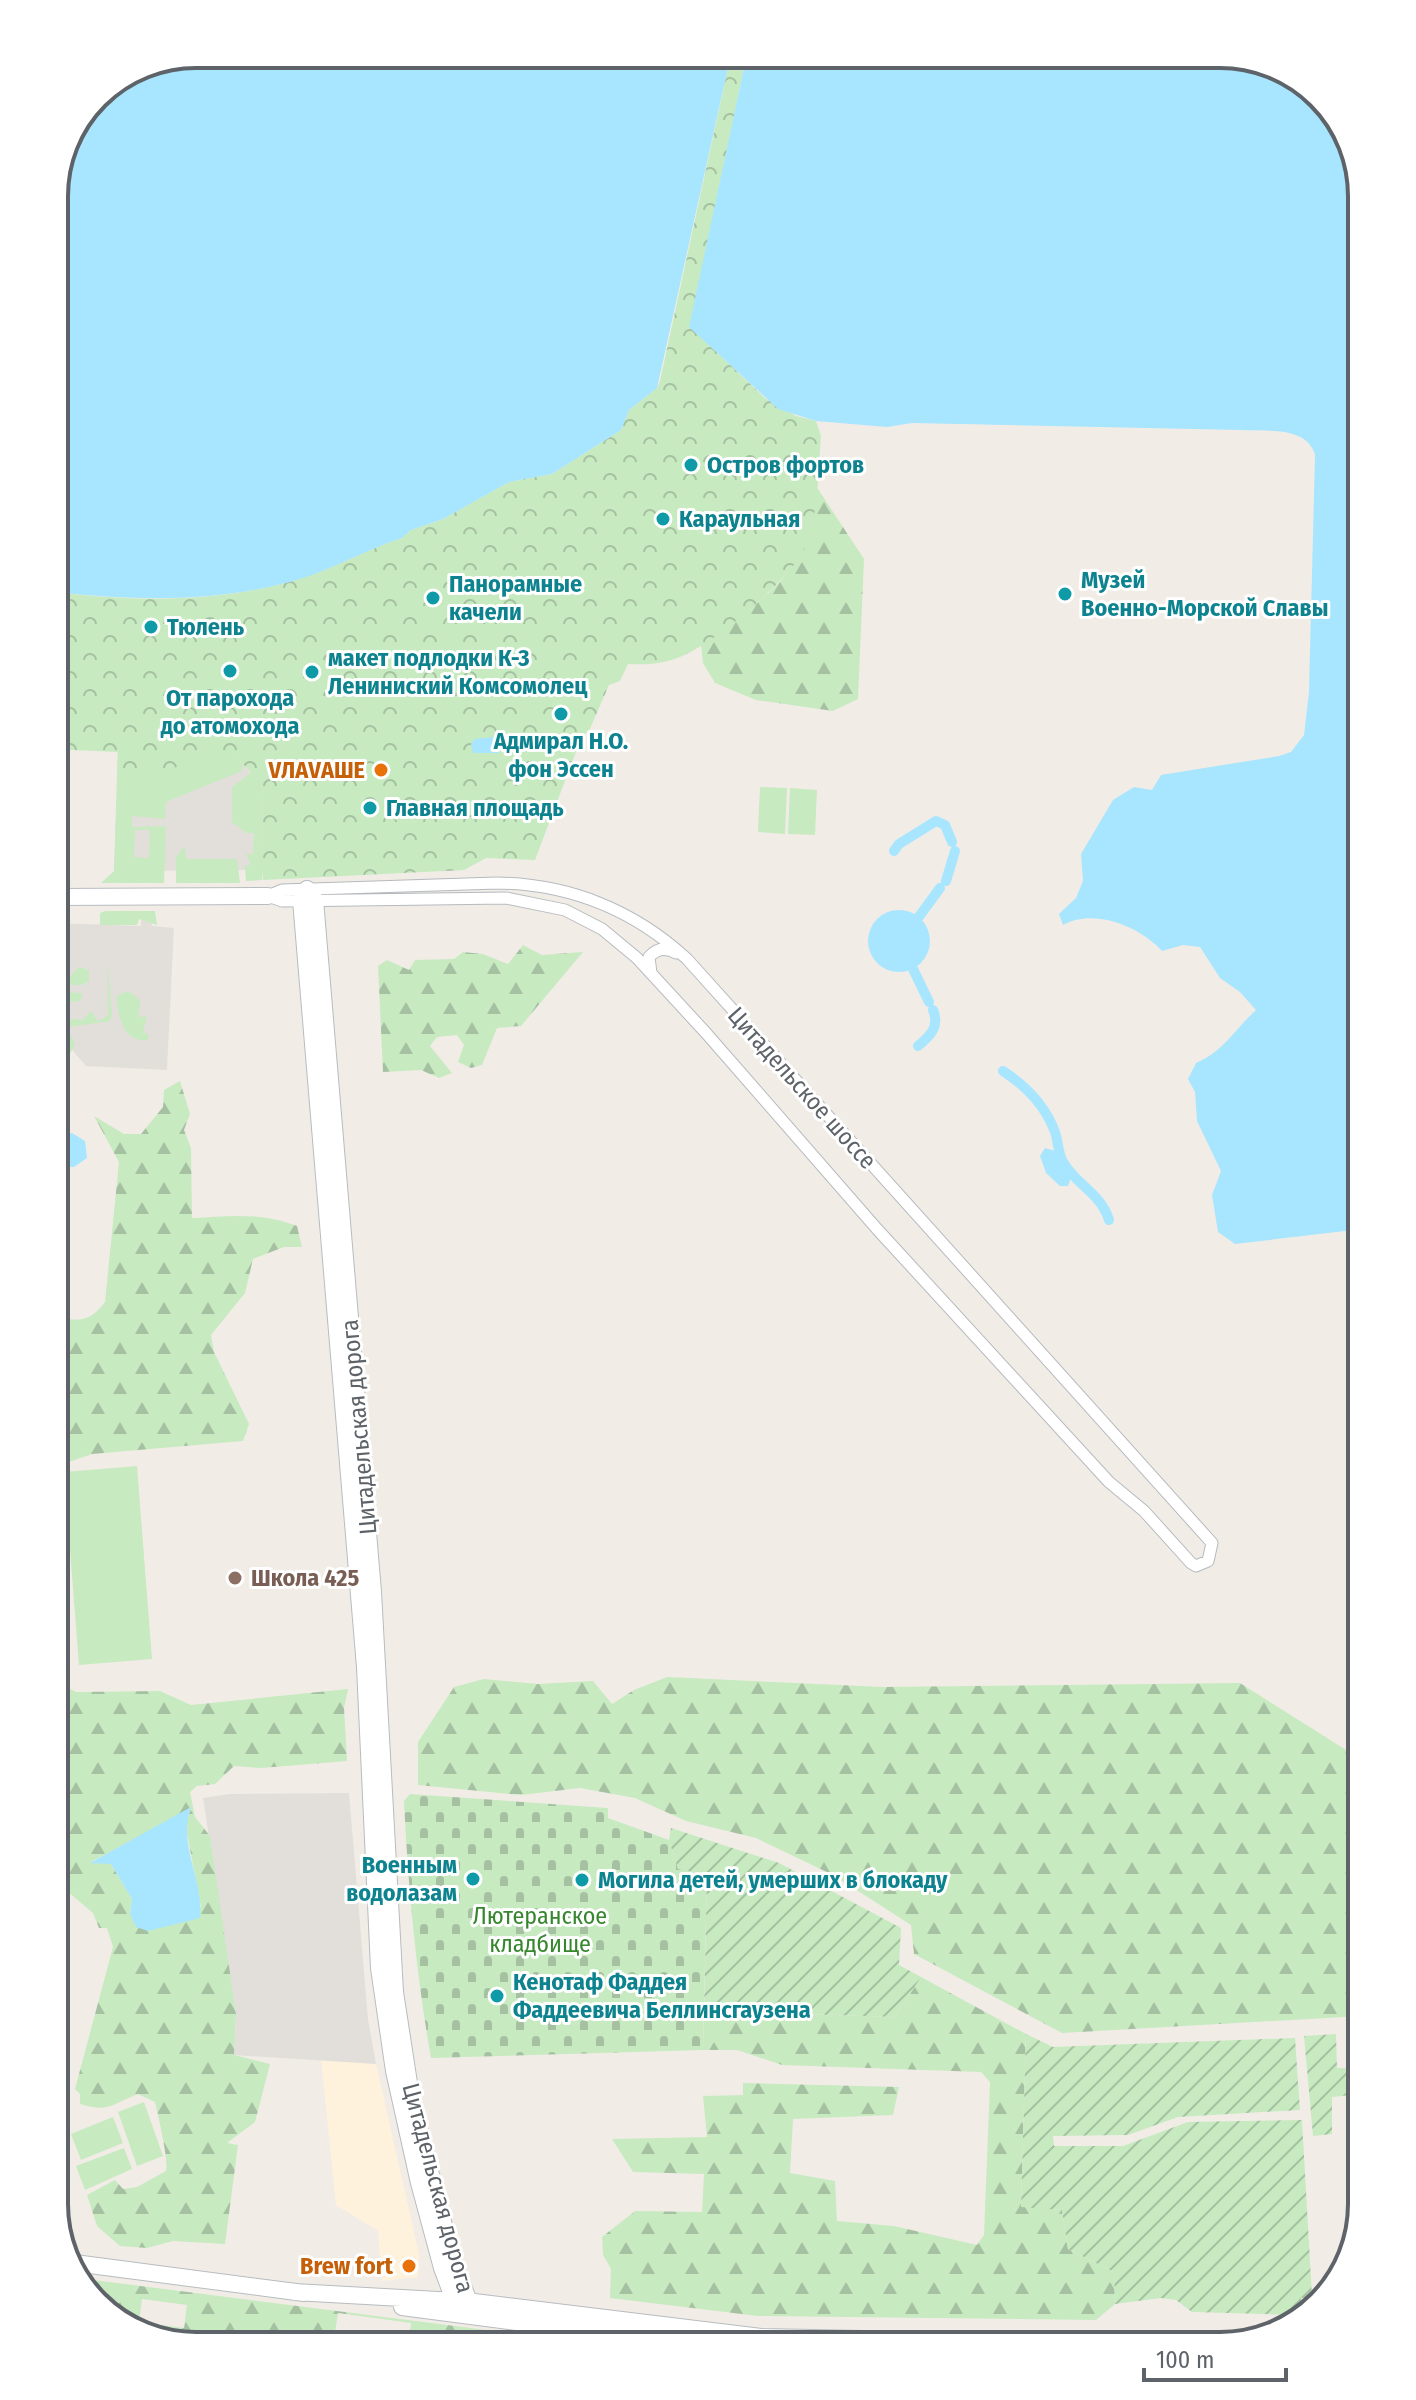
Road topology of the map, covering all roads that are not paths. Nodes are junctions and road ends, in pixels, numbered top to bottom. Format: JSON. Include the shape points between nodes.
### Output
{"nodes":[{"id":1,"x":268,"y":896,"type":"joint"},
{"id":2,"x":307,"y":896,"type":"junction"},
{"id":3,"x":68,"y":897,"type":"edge"},
{"id":4,"x":687,"y":959,"type":"junction"},
{"id":5,"x":651,"y":973,"type":"junction"},
{"id":6,"x":83,"y":2264,"type":"edge"},
{"id":7,"x":442,"y":2268,"type":"junction"},
{"id":8,"x":294,"y":2292,"type":"junction"},
{"id":9,"x":420,"y":2298,"type":"junction"},
{"id":10,"x":463,"y":2306,"type":"junction"},
{"id":11,"x":616,"y":2332,"type":"edge"},
{"id":12,"x":712,"y":2332,"type":"edge"}],
"edges":[{"from":1,"to":2,"type":"street","name":"Цитадельское шоссе","via":[[282,901]]},
{"from":1,"to":3,"type":"street","name":"Цитадельское шоссе"},
{"from":2,"to":4,"type":"street","name":"Цитадельское шоссе","via":[[536,885],[619,911]]},
{"from":2,"to":5,"type":"street","name":"Цитадельское шоссе","via":[[539,903],[602,929]]},
{"from":2,"to":7,"type":"street","name":"Цитадельская дорога","via":[[365,1667],[379,1968],[399,2099]]},
{"from":2,"to":10,"type":"street","name":"Цитадельская дорога","via":[[373,1592],[395,1992],[411,2096]]},
{"from":4,"to":5,"type":"street","via":[[669,949],[659,950],[649,957]]},
{"from":4,"to":5,"type":"street","name":"Цитадельское шоссе","via":[[1212,1543],[1208,1561],[1196,1566],[1091,1463]]},
{"from":6,"to":8,"type":"street"},
{"from":7,"to":9,"type":"street","via":[[436,2289]]},
{"from":7,"to":10,"type":"street","name":"Цитадельская дорога"},
{"from":8,"to":9,"type":"street"},
{"from":8,"to":10,"type":"street"},
{"from":9,"to":10,"type":"street"},
{"from":10,"to":11,"type":"street"},
{"from":10,"to":12,"type":"street"}]}
